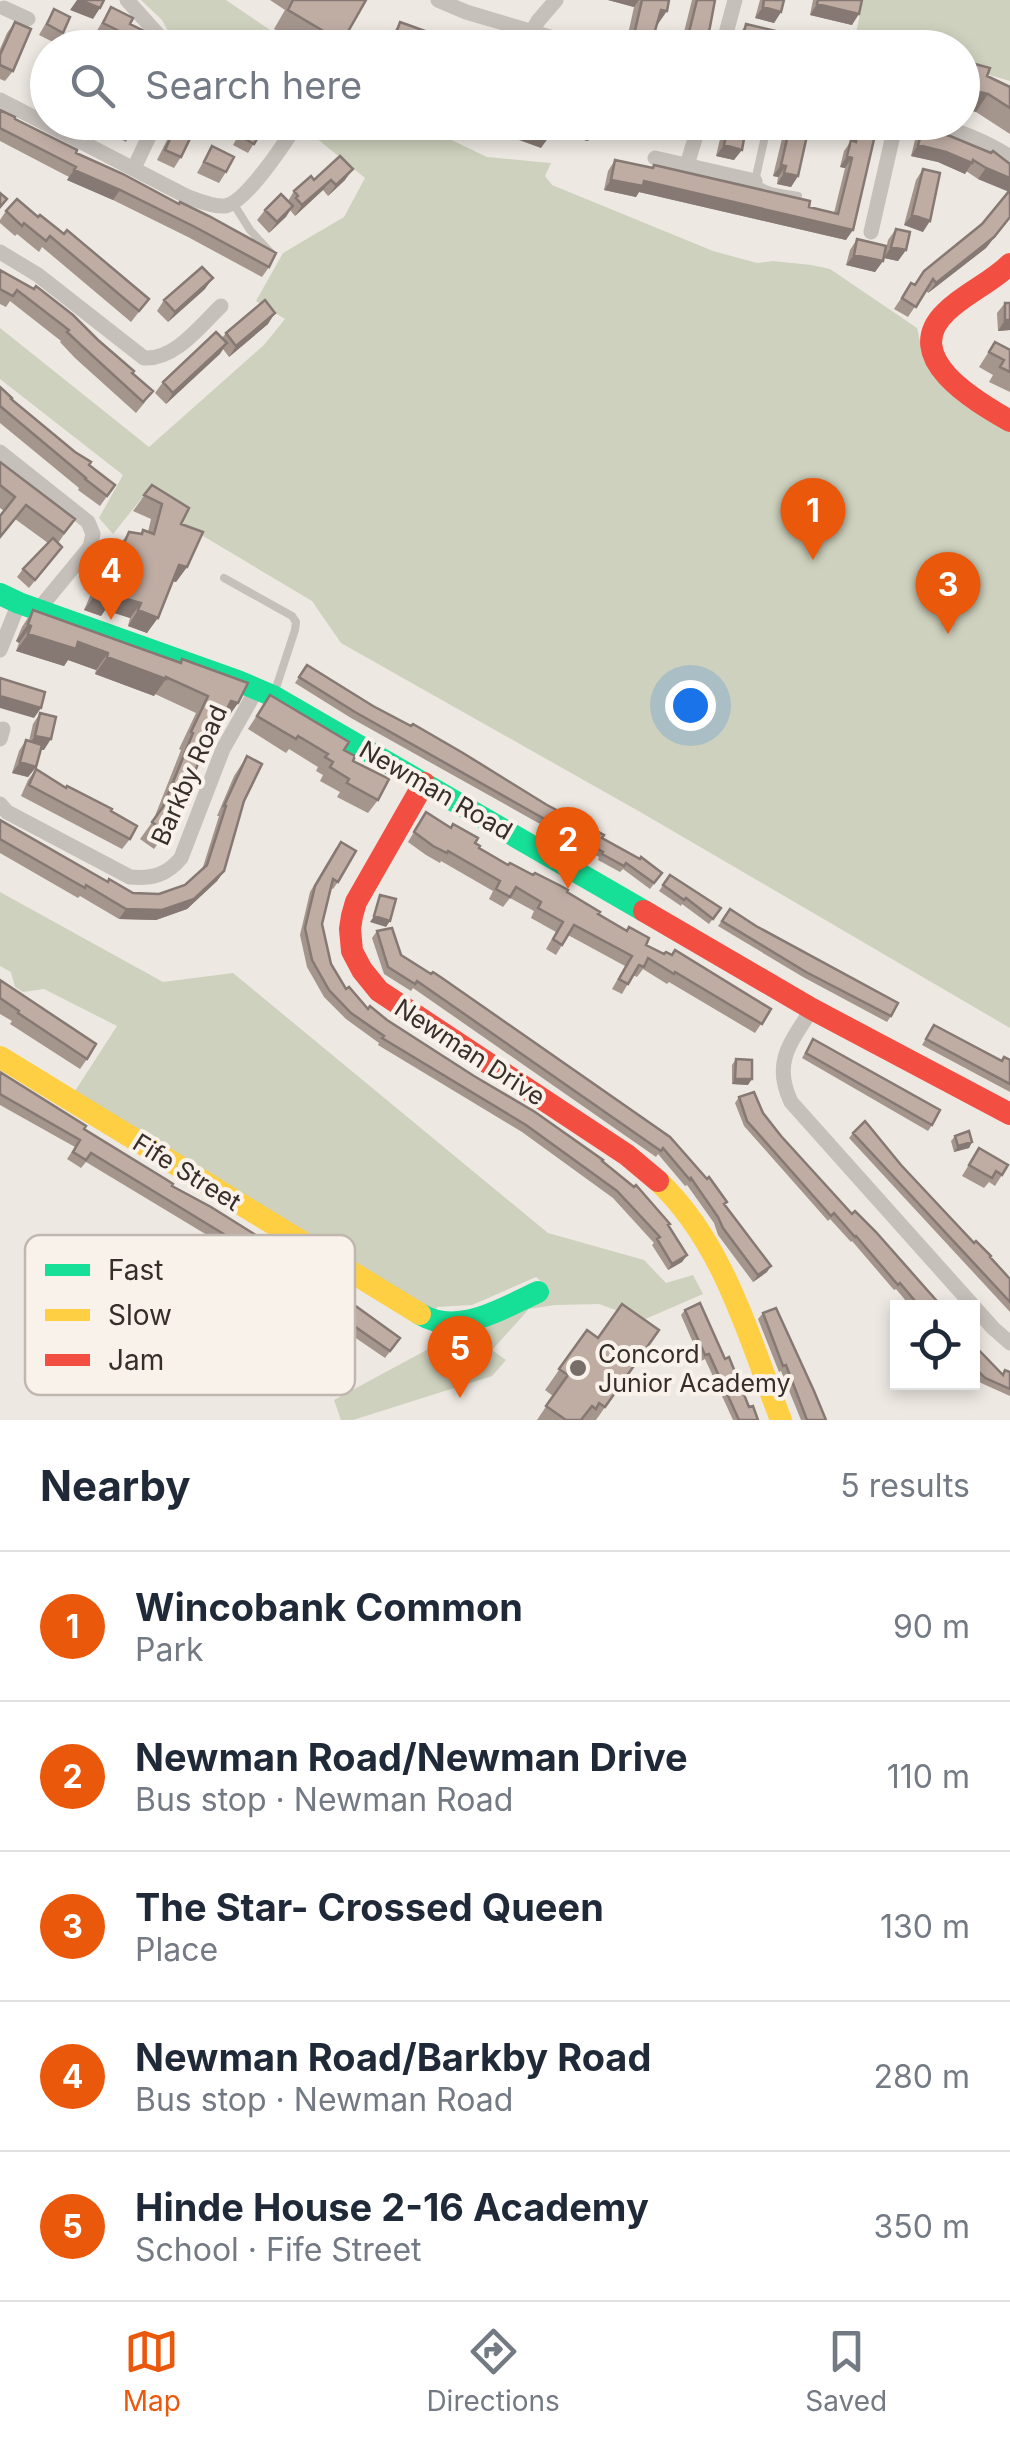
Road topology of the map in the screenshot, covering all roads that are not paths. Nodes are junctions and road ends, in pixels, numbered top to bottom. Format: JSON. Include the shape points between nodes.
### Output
{"nodes":[{"id":1,"x":128,"y":0,"type":"edge"},
{"id":2,"x":438,"y":0,"type":"edge"},
{"id":3,"x":556,"y":0,"type":"edge"},
{"id":4,"x":735,"y":0,"type":"edge"},
{"id":5,"x":4,"y":8,"type":"edge"},
{"id":6,"x":28,"y":19,"type":"dead end"},
{"id":7,"x":156,"y":30,"type":"edge"},
{"id":8,"x":522,"y":30,"type":"edge"},
{"id":9,"x":533,"y":30,"type":"edge"},
{"id":10,"x":727,"y":30,"type":"edge"},
{"id":11,"x":0,"y":100,"type":"edge"},
{"id":12,"x":30,"y":115,"type":"edge"},
{"id":13,"x":79,"y":140,"type":"edge"},
{"id":14,"x":147,"y":140,"type":"edge"},
{"id":15,"x":287,"y":140,"type":"edge"},
{"id":16,"x":695,"y":140,"type":"edge"},
{"id":17,"x":764,"y":140,"type":"edge"},
{"id":18,"x":892,"y":140,"type":"edge"},
{"id":19,"x":980,"y":140,"type":"edge"},
{"id":20,"x":282,"y":147,"type":"junction"},
{"id":21,"x":298,"y":158,"type":"dead end"},
{"id":22,"x":655,"y":158,"type":"dead end"},
{"id":23,"x":1010,"y":158,"type":"edge"},
{"id":24,"x":687,"y":165,"type":"junction"},
{"id":25,"x":134,"y":168,"type":"junction"},
{"id":26,"x":755,"y":180,"type":"junction"},
{"id":27,"x":798,"y":196,"type":"edge"},
{"id":28,"x":233,"y":203,"type":"junction"},
{"id":29,"x":871,"y":232,"type":"dead end"},
{"id":30,"x":0,"y":252,"type":"edge"},
{"id":31,"x":272,"y":253,"type":"edge"},
{"id":32,"x":1009,"y":267,"type":"edge"},
{"id":33,"x":221,"y":306,"type":"dead end"},
{"id":34,"x":1010,"y":422,"type":"edge"},
{"id":35,"x":0,"y":452,"type":"edge"},
{"id":36,"x":224,"y":578,"type":"dead end"},
{"id":37,"x":19,"y":602,"type":"edge"},
{"id":38,"x":0,"y":650,"type":"edge"},
{"id":39,"x":265,"y":693,"type":"junction"},
{"id":40,"x":424,"y":782,"type":"junction"},
{"id":41,"x":0,"y":804,"type":"edge"},
{"id":42,"x":812,"y":1009,"type":"junction"},
{"id":43,"x":0,"y":1056,"type":"edge"},
{"id":44,"x":1010,"y":1114,"type":"edge"},
{"id":45,"x":291,"y":1235,"type":"edge"},
{"id":46,"x":355,"y":1274,"type":"edge"},
{"id":47,"x":538,"y":1292,"type":"dead end"},
{"id":48,"x":1010,"y":1343,"type":"edge"},
{"id":49,"x":781,"y":1420,"type":"edge"}],
"edges":[{"from":1,"to":7,"type":"street"},
{"from":2,"to":8,"type":"street"},
{"from":3,"to":9,"type":"street"},
{"from":4,"to":10,"type":"street"},
{"from":5,"to":6,"type":"street"},
{"from":11,"to":12,"type":"street"},
{"from":13,"to":25,"type":"street"},
{"from":14,"to":25,"type":"street"},
{"from":15,"to":20,"type":"street"},
{"from":16,"to":24,"type":"street"},
{"from":17,"to":26,"type":"lane"},
{"from":18,"to":29,"type":"street"},
{"from":19,"to":23,"type":"street"},
{"from":20,"to":21,"type":"street"},
{"from":20,"to":28,"type":"street"},
{"from":22,"to":24,"type":"street"},
{"from":24,"to":26,"type":"street"},
{"from":25,"to":28,"type":"street","via":[[186,196]]},
{"from":26,"to":27,"type":"lane","via":[[763,189]]},
{"from":28,"to":31,"type":"lane"},
{"from":30,"to":33,"type":"street","via":[[144,358],[170,353]]},
{"from":32,"to":34,"type":"street","via":[[946,312],[930,348],[946,376]]},
{"from":35,"to":37,"type":"street","via":[[88,522],[93,534],[90,547]]},
{"from":36,"to":39,"type":"lane","via":[[296,622]]},
{"from":37,"to":38,"type":"street"},
{"from":37,"to":39,"type":"street","name":"Newman Road"},
{"from":39,"to":40,"type":"street","name":"Newman Road"},
{"from":39,"to":41,"type":"street","name":"Barkby Road","via":[[223,748],[182,858],[161,875],[130,877]]},
{"from":40,"to":42,"type":"street","name":"Newman Road"},
{"from":40,"to":49,"type":"street","name":"Newman Drive","via":[[356,902],[350,940],[359,967],[379,991],[656,1178],[702,1235]]},
{"from":42,"to":44,"type":"street","name":"Newman Road"},
{"from":42,"to":48,"type":"street","via":[[782,1065],[790,1102]]},
{"from":43,"to":45,"type":"street","name":"Fife Street"},
{"from":46,"to":47,"type":"street","name":"Fife Street","via":[[440,1324],[464,1322]]}]}
